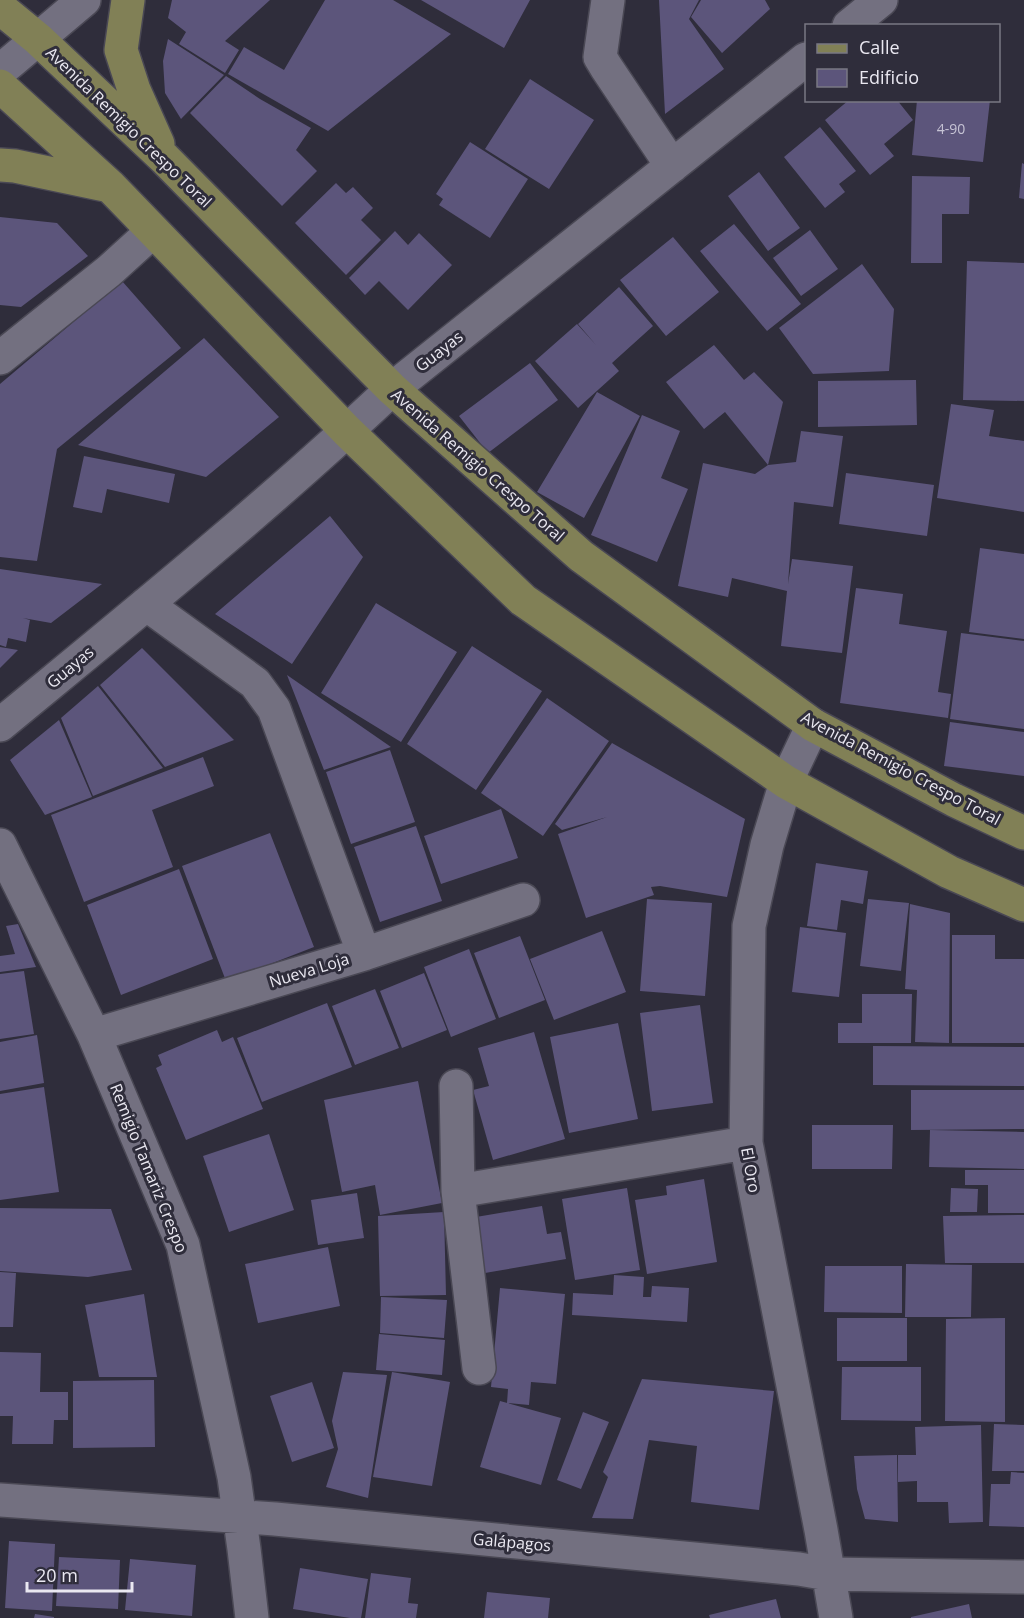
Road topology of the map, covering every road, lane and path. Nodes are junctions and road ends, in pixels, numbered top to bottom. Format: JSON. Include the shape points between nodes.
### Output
{"nodes":[{"id":1,"x":84,"y":0,"type":"edge"},
{"id":2,"x":128,"y":0,"type":"edge"},
{"id":3,"x":608,"y":0,"type":"edge"},
{"id":4,"x":881,"y":0,"type":"edge"},
{"id":5,"x":0,"y":8,"type":"edge"},
{"id":6,"x":851,"y":24,"type":"edge"},
{"id":7,"x":38,"y":39,"type":"junction"},
{"id":8,"x":805,"y":61,"type":"edge"},
{"id":9,"x":0,"y":70,"type":"edge"},
{"id":10,"x":0,"y":86,"type":"edge"},
{"id":11,"x":165,"y":159,"type":"junction"},
{"id":12,"x":0,"y":165,"type":"edge"},
{"id":13,"x":672,"y":166,"type":"junction"},
{"id":14,"x":110,"y":186,"type":"junction"},
{"id":15,"x":153,"y":231,"type":"junction"},
{"id":16,"x":0,"y":358,"type":"edge"},
{"id":17,"x":392,"y":389,"type":"junction"},
{"id":18,"x":347,"y":431,"type":"junction"},
{"id":19,"x":146,"y":604,"type":"junction"},
{"id":20,"x":0,"y":725,"type":"edge"},
{"id":21,"x":813,"y":725,"type":"junction"},
{"id":22,"x":786,"y":782,"type":"junction"},
{"id":23,"x":1024,"y":833,"type":"edge"},
{"id":24,"x":0,"y":844,"type":"edge"},
{"id":25,"x":523,"y":900,"type":"dead end"},
{"id":26,"x":1024,"y":905,"type":"edge"},
{"id":27,"x":364,"y":954,"type":"junction"},
{"id":28,"x":93,"y":1035,"type":"junction"},
{"id":29,"x":456,"y":1086,"type":"dead end"},
{"id":30,"x":746,"y":1143,"type":"junction"},
{"id":31,"x":458,"y":1191,"type":"junction"},
{"id":32,"x":479,"y":1368,"type":"dead end"},
{"id":33,"x":0,"y":1500,"type":"edge"},
{"id":34,"x":240,"y":1517,"type":"junction"},
{"id":35,"x":828,"y":1574,"type":"junction"},
{"id":36,"x":1024,"y":1577,"type":"edge"},
{"id":37,"x":252,"y":1618,"type":"edge"},
{"id":38,"x":836,"y":1618,"type":"edge"}],
"edges":[{"from":1,"to":7,"type":"street"},
{"from":2,"to":11,"type":"main road","via":[[121,50]]},
{"from":3,"to":13,"type":"street","via":[[600,57]]},
{"from":4,"to":6,"type":"street"},
{"from":5,"to":7,"type":"main road","name":"Avenida Remigio Crespo Toral"},
{"from":7,"to":9,"type":"street"},
{"from":7,"to":11,"type":"main road","name":"Avenida Remigio Crespo Toral"},
{"from":8,"to":13,"type":"street","name":"Guayas"},
{"from":10,"to":14,"type":"main road"},
{"from":11,"to":17,"type":"main road","name":"Avenida Remigio Crespo Toral"},
{"from":12,"to":14,"type":"main road"},
{"from":13,"to":17,"type":"street","name":"Guayas"},
{"from":14,"to":15,"type":"main road"},
{"from":15,"to":16,"type":"street","via":[[110,271]]},
{"from":15,"to":18,"type":"main road"},
{"from":17,"to":18,"type":"street","name":"Guayas"},
{"from":17,"to":21,"type":"main road","name":"Avenida Remigio Crespo Toral","via":[[581,556]]},
{"from":18,"to":19,"type":"street","name":"Guayas"},
{"from":18,"to":22,"type":"main road","via":[[523,600]]},
{"from":19,"to":20,"type":"street","name":"Guayas"},
{"from":19,"to":27,"type":"street","via":[[255,683],[274,709]]},
{"from":21,"to":22,"type":"street","name":"El Oro"},
{"from":21,"to":23,"type":"main road","name":"Avenida Remigio Crespo Toral"},
{"from":22,"to":26,"type":"main road","via":[[949,872]]},
{"from":22,"to":30,"type":"street","name":"El Oro","via":[[749,927]]},
{"from":24,"to":28,"type":"street","name":"Remigio Tamariz Crespo"},
{"from":25,"to":27,"type":"street","name":"Nueva Loja"},
{"from":27,"to":28,"type":"street","name":"Nueva Loja"},
{"from":28,"to":34,"type":"street","name":"Remigio Tamariz Crespo","via":[[183,1245]]},
{"from":29,"to":31,"type":"street"},
{"from":30,"to":31,"type":"street"},
{"from":30,"to":35,"type":"street","name":"El Oro"},
{"from":31,"to":32,"type":"street"},
{"from":33,"to":34,"type":"street","name":"Galápagos"},
{"from":34,"to":35,"type":"street","name":"Galápagos"},
{"from":34,"to":37,"type":"street","name":"Remigio Tamariz Crespo"},
{"from":35,"to":36,"type":"street","name":"Galápagos"},
{"from":35,"to":38,"type":"street","name":"El Oro"}]}
